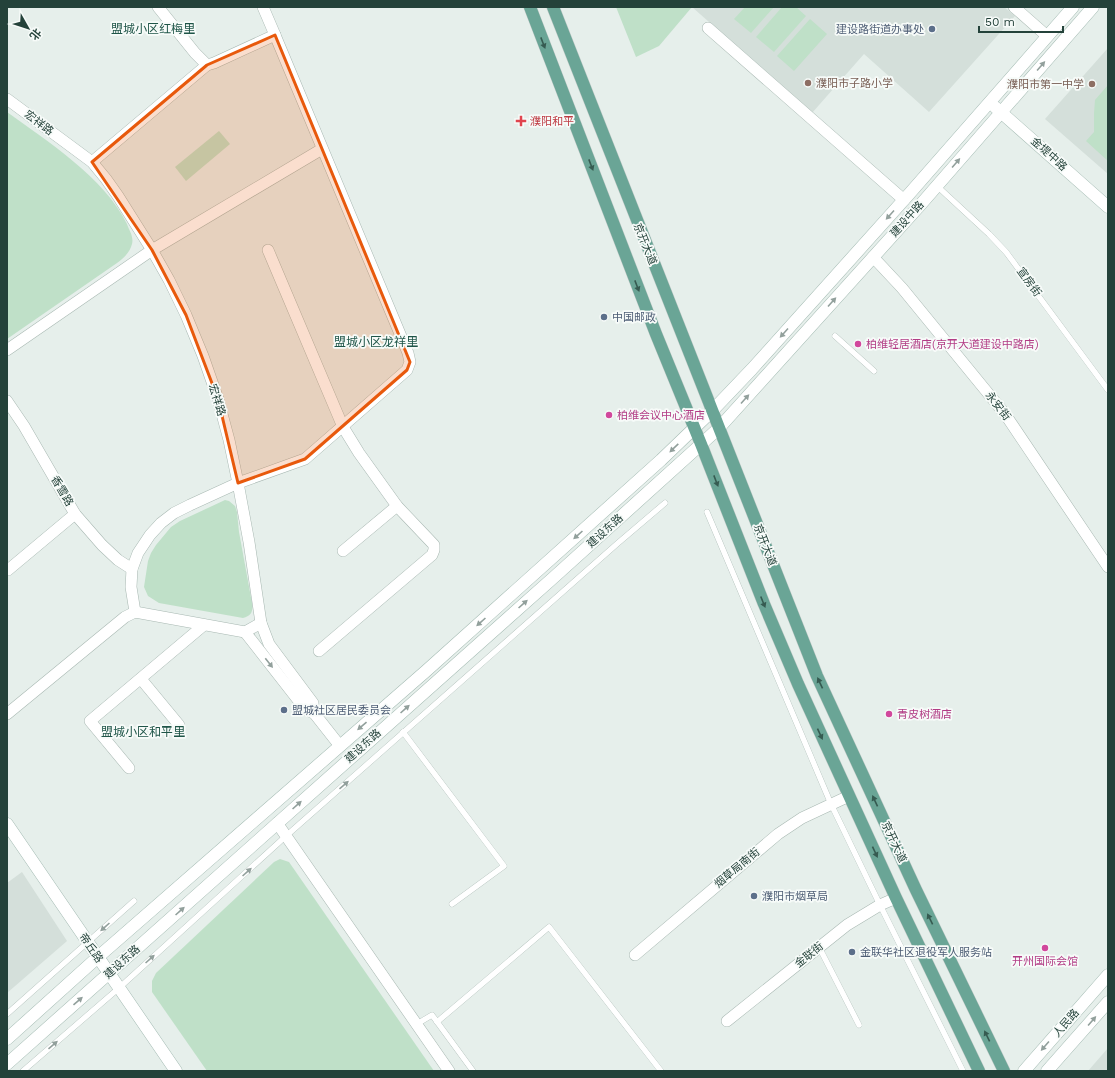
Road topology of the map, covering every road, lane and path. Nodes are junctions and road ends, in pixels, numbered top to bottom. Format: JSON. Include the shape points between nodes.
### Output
{"nodes":[{"id":1,"x":158,"y":7,"type":"edge"},
{"id":2,"x":263,"y":7,"type":"edge"},
{"id":3,"x":530,"y":7,"type":"edge"},
{"id":4,"x":552,"y":7,"type":"edge"},
{"id":5,"x":1014,"y":7,"type":"edge"},
{"id":6,"x":1073,"y":7,"type":"edge"},
{"id":7,"x":1093,"y":7,"type":"edge"},
{"id":8,"x":708,"y":28,"type":"dead end"},
{"id":9,"x":275,"y":35,"type":"junction"},
{"id":10,"x":1047,"y":36,"type":"junction"},
{"id":11,"x":207,"y":64,"type":"junction"},
{"id":12,"x":7,"y":99,"type":"edge"},
{"id":13,"x":990,"y":102,"type":"junction"},
{"id":14,"x":1001,"y":112,"type":"junction"},
{"id":15,"x":322,"y":149,"type":"junction"},
{"id":16,"x":92,"y":162,"type":"junction"},
{"id":17,"x":937,"y":186,"type":"junction"},
{"id":18,"x":904,"y":200,"type":"junction"},
{"id":19,"x":1108,"y":206,"type":"edge"},
{"id":20,"x":152,"y":250,"type":"junction"},
{"id":21,"x":268,"y":250,"type":"dead end"},
{"id":22,"x":873,"y":257,"type":"junction"},
{"id":23,"x":834,"y":336,"type":"dead end"},
{"id":24,"x":7,"y":350,"type":"edge"},
{"id":25,"x":874,"y":371,"type":"dead end"},
{"id":26,"x":1108,"y":390,"type":"edge"},
{"id":27,"x":7,"y":401,"type":"edge"},
{"id":28,"x":712,"y":411,"type":"junction"},
{"id":29,"x":342,"y":427,"type":"junction"},
{"id":30,"x":695,"y":428,"type":"junction"},
{"id":31,"x":719,"y":428,"type":"junction"},
{"id":32,"x":702,"y":444,"type":"junction"},
{"id":33,"x":238,"y":483,"type":"junction"},
{"id":34,"x":665,"y":503,"type":"dead end"},
{"id":35,"x":397,"y":506,"type":"junction"},
{"id":36,"x":707,"y":512,"type":"dead end"},
{"id":37,"x":75,"y":514,"type":"junction"},
{"id":38,"x":343,"y":551,"type":"dead end"},
{"id":39,"x":1108,"y":567,"type":"edge"},
{"id":40,"x":7,"y":568,"type":"edge"},
{"id":41,"x":132,"y":568,"type":"junction"},
{"id":42,"x":135,"y":612,"type":"junction"},
{"id":43,"x":261,"y":622,"type":"junction"},
{"id":44,"x":204,"y":625,"type":"junction"},
{"id":45,"x":245,"y":632,"type":"junction"},
{"id":46,"x":319,"y":651,"type":"dead end"},
{"id":47,"x":141,"y":679,"type":"junction"},
{"id":48,"x":314,"y":713,"type":"junction"},
{"id":49,"x":7,"y":714,"type":"edge"},
{"id":50,"x":179,"y":725,"type":"dead end"},
{"id":51,"x":404,"y":732,"type":"junction"},
{"id":52,"x":340,"y":746,"type":"junction"},
{"id":53,"x":129,"y":768,"type":"dead end"},
{"id":54,"x":849,"y":796,"type":"junction"},
{"id":55,"x":831,"y":804,"type":"junction"},
{"id":56,"x":278,"y":823,"type":"junction"},
{"id":57,"x":7,"y":824,"type":"edge"},
{"id":58,"x":286,"y":836,"type":"junction"},
{"id":59,"x":896,"y":898,"type":"junction"},
{"id":60,"x":134,"y":902,"type":"dead end"},
{"id":61,"x":452,"y":904,"type":"dead end"},
{"id":62,"x":880,"y":905,"type":"junction"},
{"id":63,"x":88,"y":942,"type":"junction"},
{"id":64,"x":819,"y":948,"type":"junction"},
{"id":65,"x":635,"y":955,"type":"dead end"},
{"id":66,"x":98,"y":957,"type":"junction"},
{"id":67,"x":109,"y":974,"type":"junction"},
{"id":68,"x":1108,"y":975,"type":"edge"},
{"id":69,"x":119,"y":988,"type":"junction"},
{"id":70,"x":1108,"y":1002,"type":"edge"},
{"id":71,"x":7,"y":1014,"type":"edge"},
{"id":72,"x":727,"y":1021,"type":"dead end"},
{"id":73,"x":438,"y":1022,"type":"junction"},
{"id":74,"x":417,"y":1024,"type":"junction"},
{"id":75,"x":858,"y":1025,"type":"dead end"},
{"id":76,"x":7,"y":1039,"type":"edge"},
{"id":77,"x":7,"y":1064,"type":"edge"},
{"id":78,"x":23,"y":1071,"type":"edge"},
{"id":79,"x":176,"y":1071,"type":"edge"},
{"id":80,"x":449,"y":1071,"type":"edge"},
{"id":81,"x":473,"y":1071,"type":"edge"},
{"id":82,"x":661,"y":1071,"type":"edge"},
{"id":83,"x":963,"y":1071,"type":"edge"},
{"id":84,"x":979,"y":1071,"type":"edge"},
{"id":85,"x":1004,"y":1071,"type":"edge"},
{"id":86,"x":1024,"y":1071,"type":"edge"},
{"id":87,"x":1047,"y":1071,"type":"edge"}],
"edges":[{"from":1,"to":11,"type":"street"},
{"from":2,"to":9,"type":"street"},
{"from":3,"to":30,"type":"main road","name":"京开大道","one_way":true,"via":[[656,334]]},
{"from":4,"to":28,"type":"main road","name":"京开大道"},
{"from":5,"to":10,"type":"street"},
{"from":6,"to":10,"type":"main road","name":"建设中路"},
{"from":14,"to":7,"type":"main road","name":"建设中路","one_way":true},
{"from":8,"to":18,"type":"street"},
{"from":9,"to":11,"type":"street"},
{"from":9,"to":15,"type":"street"},
{"from":10,"to":13,"type":"main road","name":"建设中路"},
{"from":11,"to":16,"type":"street"},
{"from":12,"to":16,"type":"street","name":"宏祥路"},
{"from":13,"to":14,"type":"main road","name":"金堤中路"},
{"from":13,"to":18,"type":"main road","name":"建设中路"},
{"from":17,"to":14,"type":"main road","name":"建设中路","one_way":true},
{"from":14,"to":19,"type":"main road","name":"金堤中路"},
{"from":15,"to":20,"type":"street"},
{"from":15,"to":29,"type":"street","via":[[410,362],[407,370]]},
{"from":16,"to":20,"type":"street","name":"宏祥路","via":[[118,196]]},
{"from":17,"to":22,"type":"main road","name":"建设中路"},
{"from":17,"to":26,"type":"lane","name":"宣房街","via":[[1006,252]]},
{"from":18,"to":28,"type":"main road","name":"建设中路","one_way":true},
{"from":20,"to":24,"type":"street"},
{"from":20,"to":33,"type":"street","name":"宏祥路","via":[[186,315],[203,356],[218,398]]},
{"from":21,"to":29,"type":"street"},
{"from":31,"to":22,"type":"main road","name":"建设中路","one_way":true},
{"from":22,"to":39,"type":"street","name":"永安街","via":[[902,288],[1005,414]]},
{"from":23,"to":25,"type":"lane"},
{"from":27,"to":37,"type":"street","name":"香雪路"},
{"from":28,"to":30,"type":"main road","name":"建设东路"},
{"from":28,"to":31,"type":"main road","name":"京开大道"},
{"from":29,"to":33,"type":"street","via":[[306,459]]},
{"from":29,"to":35,"type":"street"},
{"from":30,"to":32,"type":"main road","name":"京开大道"},
{"from":30,"to":52,"type":"main road","name":"建设东路","one_way":true,"via":[[543,567]]},
{"from":31,"to":32,"type":"main road","name":"建设东路"},
{"from":85,"to":31,"type":"main road","name":"京开大道","one_way":true,"via":[[817,676]]},
{"from":32,"to":54,"type":"main road","name":"京开大道","one_way":true,"via":[[788,662]]},
{"from":56,"to":32,"type":"main road","name":"建设东路","one_way":true},
{"from":33,"to":41,"type":"street","via":[[174,513],[161,523],[138,553]]},
{"from":33,"to":43,"type":"street","name":"宏祥路"},
{"from":34,"to":51,"type":"lane"},
{"from":35,"to":38,"type":"street"},
{"from":35,"to":46,"type":"street","via":[[434,545],[432,555]]},
{"from":36,"to":55,"type":"lane"},
{"from":37,"to":40,"type":"street","via":[[8,570]]},
{"from":37,"to":41,"type":"street","name":"香雪路","via":[[102,545],[118,560]]},
{"from":41,"to":42,"type":"street","via":[[131,587]]},
{"from":42,"to":44,"type":"street"},
{"from":42,"to":49,"type":"street","via":[[125,617]]},
{"from":43,"to":45,"type":"street"},
{"from":43,"to":48,"type":"street","name":"宏祥路","via":[[269,644],[313,703]]},
{"from":44,"to":45,"type":"street"},
{"from":44,"to":47,"type":"street"},
{"from":45,"to":48,"type":"street","one_way":true,"via":[[306,710]]},
{"from":47,"to":50,"type":"street"},
{"from":47,"to":53,"type":"street","via":[[90,721]]},
{"from":48,"to":52,"type":"street","name":"宏祥路"},
{"from":58,"to":51,"type":"lane","one_way":true},
{"from":51,"to":61,"type":"lane","via":[[504,866]]},
{"from":52,"to":66,"type":"main road","name":"建设东路"},
{"from":54,"to":55,"type":"street","name":"烟草局南街"},
{"from":54,"to":59,"type":"main road","name":"京开大道","one_way":true},
{"from":55,"to":62,"type":"lane"},
{"from":55,"to":65,"type":"street","name":"烟草局南街","via":[[802,818],[778,834]]},
{"from":56,"to":58,"type":"street"},
{"from":67,"to":56,"type":"main road","name":"建设东路","one_way":true},
{"from":57,"to":63,"type":"main road","name":"帝丘路"},
{"from":69,"to":58,"type":"lane","one_way":true},
{"from":58,"to":74,"type":"street"},
{"from":59,"to":62,"type":"street","name":"金联街"},
{"from":59,"to":84,"type":"main road","name":"京开大道"},
{"from":60,"to":63,"type":"lane","one_way":true},
{"from":62,"to":64,"type":"street","name":"金联街","via":[[846,925]]},
{"from":62,"to":83,"type":"lane"},
{"from":63,"to":66,"type":"main road","name":"帝丘路"},
{"from":63,"to":71,"type":"lane"},
{"from":64,"to":72,"type":"street","name":"金联街"},
{"from":64,"to":75,"type":"lane"},
{"from":66,"to":67,"type":"main road","name":"帝丘路"},
{"from":66,"to":76,"type":"main road","name":"建设东路"},
{"from":67,"to":69,"type":"main road","name":"帝丘路"},
{"from":77,"to":67,"type":"main road","name":"建设东路","one_way":true},
{"from":68,"to":86,"type":"main road","name":"人民路","one_way":true},
{"from":78,"to":69,"type":"lane","one_way":true},
{"from":69,"to":79,"type":"main road","name":"帝丘路"},
{"from":87,"to":70,"type":"main road","name":"人民路","one_way":true},
{"from":73,"to":74,"type":"lane","via":[[432,1015]]},
{"from":73,"to":81,"type":"lane"},
{"from":73,"to":82,"type":"lane","via":[[549,927]]},
{"from":74,"to":80,"type":"street"}]}
